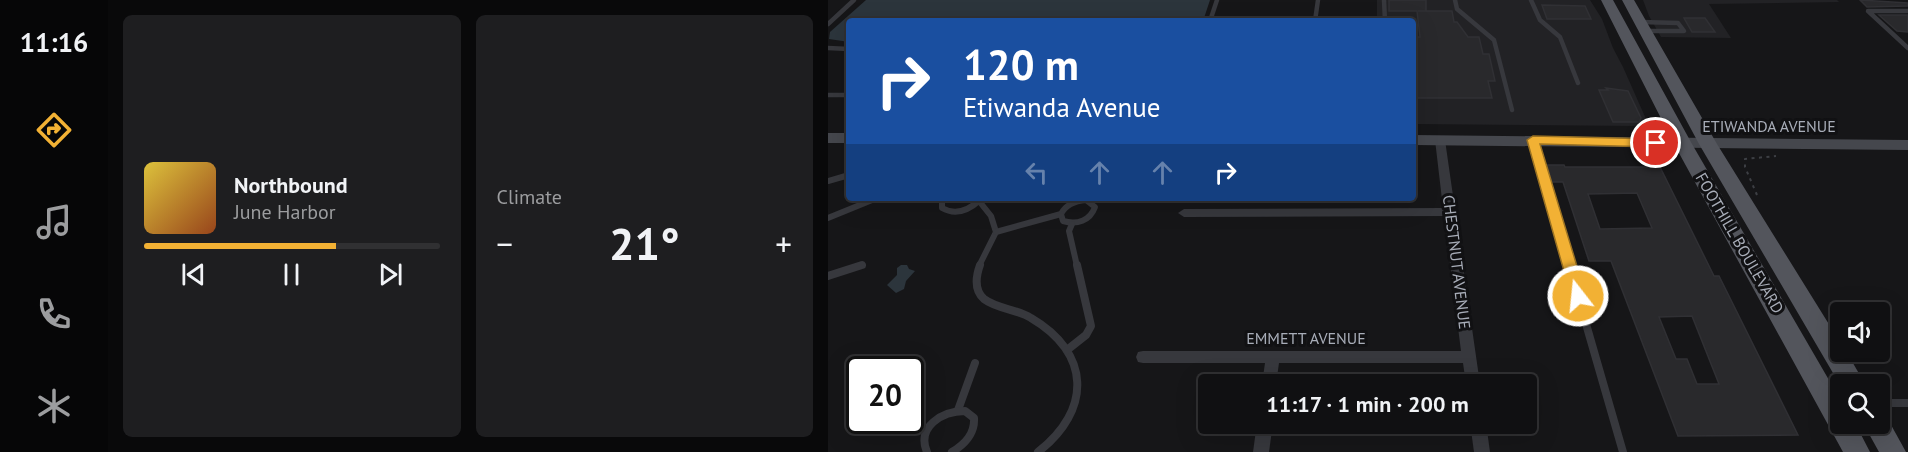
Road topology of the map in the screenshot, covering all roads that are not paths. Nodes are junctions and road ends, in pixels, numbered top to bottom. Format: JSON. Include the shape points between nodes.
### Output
{"nodes":[{"id":1,"x":854,"y":0,"type":"edge"},
{"id":2,"x":1217,"y":0,"type":"edge"},
{"id":3,"x":1318,"y":0,"type":"edge"},
{"id":4,"x":1384,"y":0,"type":"edge"},
{"id":5,"x":1455,"y":0,"type":"edge"},
{"id":6,"x":1531,"y":0,"type":"edge"},
{"id":7,"x":1607,"y":0,"type":"edge"},
{"id":8,"x":1628,"y":0,"type":"edge"},
{"id":9,"x":1908,"y":11,"type":"edge"},
{"id":10,"x":1211,"y":18,"type":"edge"},
{"id":11,"x":1315,"y":18,"type":"edge"},
{"id":12,"x":1385,"y":18,"type":"edge"},
{"id":13,"x":828,"y":24,"type":"edge"},
{"id":14,"x":1643,"y":27,"type":"junction"},
{"id":15,"x":828,"y":48,"type":"edge"},
{"id":16,"x":1908,"y":48,"type":"edge"},
{"id":17,"x":846,"y":49,"type":"edge"},
{"id":18,"x":1578,"y":83,"type":"dead end"},
{"id":19,"x":828,"y":95,"type":"edge"},
{"id":20,"x":846,"y":95,"type":"edge"},
{"id":21,"x":1512,"y":110,"type":"dead end"},
{"id":22,"x":828,"y":138,"type":"edge"},
{"id":23,"x":846,"y":138,"type":"edge"},
{"id":24,"x":1416,"y":140,"type":"edge"},
{"id":25,"x":1440,"y":140,"type":"junction"},
{"id":26,"x":1533,"y":140,"type":"junction"},
{"id":27,"x":1683,"y":144,"type":"junction"},
{"id":28,"x":1708,"y":144,"type":"junction"},
{"id":29,"x":1908,"y":145,"type":"edge"},
{"id":30,"x":846,"y":176,"type":"edge"},
{"id":31,"x":828,"y":181,"type":"edge"},
{"id":32,"x":864,"y":201,"type":"edge"},
{"id":33,"x":942,"y":201,"type":"edge"},
{"id":34,"x":978,"y":201,"type":"edge"},
{"id":35,"x":981,"y":201,"type":"edge"},
{"id":36,"x":1076,"y":201,"type":"edge"},
{"id":37,"x":1086,"y":201,"type":"edge"},
{"id":38,"x":1451,"y":212,"type":"junction"},
{"id":39,"x":1184,"y":213,"type":"dead end"},
{"id":40,"x":1061,"y":214,"type":"junction"},
{"id":41,"x":828,"y":218,"type":"edge"},
{"id":42,"x":1072,"y":224,"type":"junction"},
{"id":43,"x":996,"y":232,"type":"junction"},
{"id":44,"x":862,"y":265,"type":"dead end"},
{"id":45,"x":828,"y":276,"type":"edge"},
{"id":46,"x":1067,"y":350,"type":"junction"},
{"id":47,"x":1273,"y":356,"type":"junction"},
{"id":48,"x":1143,"y":357,"type":"dead end"},
{"id":49,"x":1469,"y":357,"type":"junction"},
{"id":50,"x":975,"y":363,"type":"dead end"},
{"id":51,"x":1270,"y":374,"type":"edge"},
{"id":52,"x":1472,"y":374,"type":"edge"},
{"id":53,"x":1847,"y":374,"type":"edge"},
{"id":54,"x":1890,"y":403,"type":"edge"},
{"id":55,"x":1908,"y":403,"type":"edge"},
{"id":56,"x":1830,"y":404,"type":"edge"},
{"id":57,"x":958,"y":410,"type":"junction"},
{"id":58,"x":1264,"y":434,"type":"edge"},
{"id":59,"x":1480,"y":434,"type":"edge"},
{"id":60,"x":1847,"y":434,"type":"edge"},
{"id":61,"x":1882,"y":434,"type":"edge"},
{"id":62,"x":927,"y":452,"type":"edge"},
{"id":63,"x":952,"y":452,"type":"edge"},
{"id":64,"x":1038,"y":452,"type":"edge"},
{"id":65,"x":1262,"y":452,"type":"edge"},
{"id":66,"x":1482,"y":452,"type":"edge"},
{"id":67,"x":1623,"y":452,"type":"edge"},
{"id":68,"x":1857,"y":452,"type":"edge"},
{"id":69,"x":1893,"y":452,"type":"edge"}],
"edges":[{"from":1,"to":13,"type":"lane"},
{"from":2,"to":10,"type":"lane"},
{"from":3,"to":11,"type":"lane"},
{"from":4,"to":12,"type":"lane"},
{"from":5,"to":21,"type":"lane","via":[[1457,9],[1494,40]]},
{"from":6,"to":18,"type":"lane","via":[[1540,20],[1560,36]]},
{"from":7,"to":27,"type":"main road","name":"FOOTHILL BOULEVARD"},
{"from":8,"to":14,"type":"main road","name":"FOOTHILL BOULEVARD"},
{"from":9,"to":16,"type":"lane","via":[[1868,11]]},
{"from":14,"to":14,"type":"lane","via":[[1684,31],[1678,23]]},
{"from":14,"to":28,"type":"main road","name":"FOOTHILL BOULEVARD"},
{"from":15,"to":17,"type":"lane"},
{"from":19,"to":20,"type":"lane"},
{"from":22,"to":23,"type":"main road"},
{"from":24,"to":25,"type":"main road","name":"ETIWANDA AVENUE"},
{"from":25,"to":26,"type":"main road","name":"ETIWANDA AVENUE"},
{"from":25,"to":38,"type":"street","name":"CHESTNUT AVENUE"},
{"from":26,"to":27,"type":"main road","name":"ETIWANDA AVENUE"},
{"from":26,"to":67,"type":"lane"},
{"from":27,"to":28,"type":"main road","name":"ETIWANDA AVENUE"},
{"from":27,"to":56,"type":"main road","name":"FOOTHILL BOULEVARD"},
{"from":28,"to":29,"type":"main road","name":"ETIWANDA AVENUE"},
{"from":28,"to":53,"type":"main road","name":"FOOTHILL BOULEVARD"},
{"from":30,"to":31,"type":"lane"},
{"from":32,"to":41,"type":"lane"},
{"from":33,"to":34,"type":"lane","via":[[942,208],[951,212]]},
{"from":35,"to":43,"type":"lane","via":[[992,216]]},
{"from":36,"to":40,"type":"lane"},
{"from":37,"to":42,"type":"lane","via":[[1093,204],[1094,211],[1084,221]]},
{"from":38,"to":39,"type":"street"},
{"from":38,"to":49,"type":"street","name":"CHESTNUT AVENUE"},
{"from":40,"to":42,"type":"lane","via":[[1064,221]]},
{"from":40,"to":43,"type":"lane"},
{"from":42,"to":46,"type":"lane","via":[[1069,231],[1091,326]]},
{"from":43,"to":46,"type":"lane","via":[[979,267],[979,293],[987,301],[1040,322]]},
{"from":44,"to":45,"type":"lane"},
{"from":46,"to":64,"type":"lane","via":[[1078,371],[1078,389],[1060,430]]},
{"from":47,"to":48,"type":"street","name":"EMMETT AVENUE"},
{"from":47,"to":49,"type":"street","name":"EMMETT AVENUE"},
{"from":47,"to":51,"type":"street"},
{"from":49,"to":52,"type":"street","name":"CHESTNUT AVENUE"},
{"from":50,"to":57,"type":"lane"},
{"from":54,"to":55,"type":"lane"},
{"from":57,"to":62,"type":"lane","via":[[941,416],[927,429],[923,445]]},
{"from":57,"to":63,"type":"lane","via":[[970,413],[975,424],[969,438]]},
{"from":58,"to":65,"type":"street"},
{"from":59,"to":66,"type":"street"},
{"from":60,"to":68,"type":"main road","name":"FOOTHILL BOULEVARD"},
{"from":61,"to":69,"type":"main road"}]}
